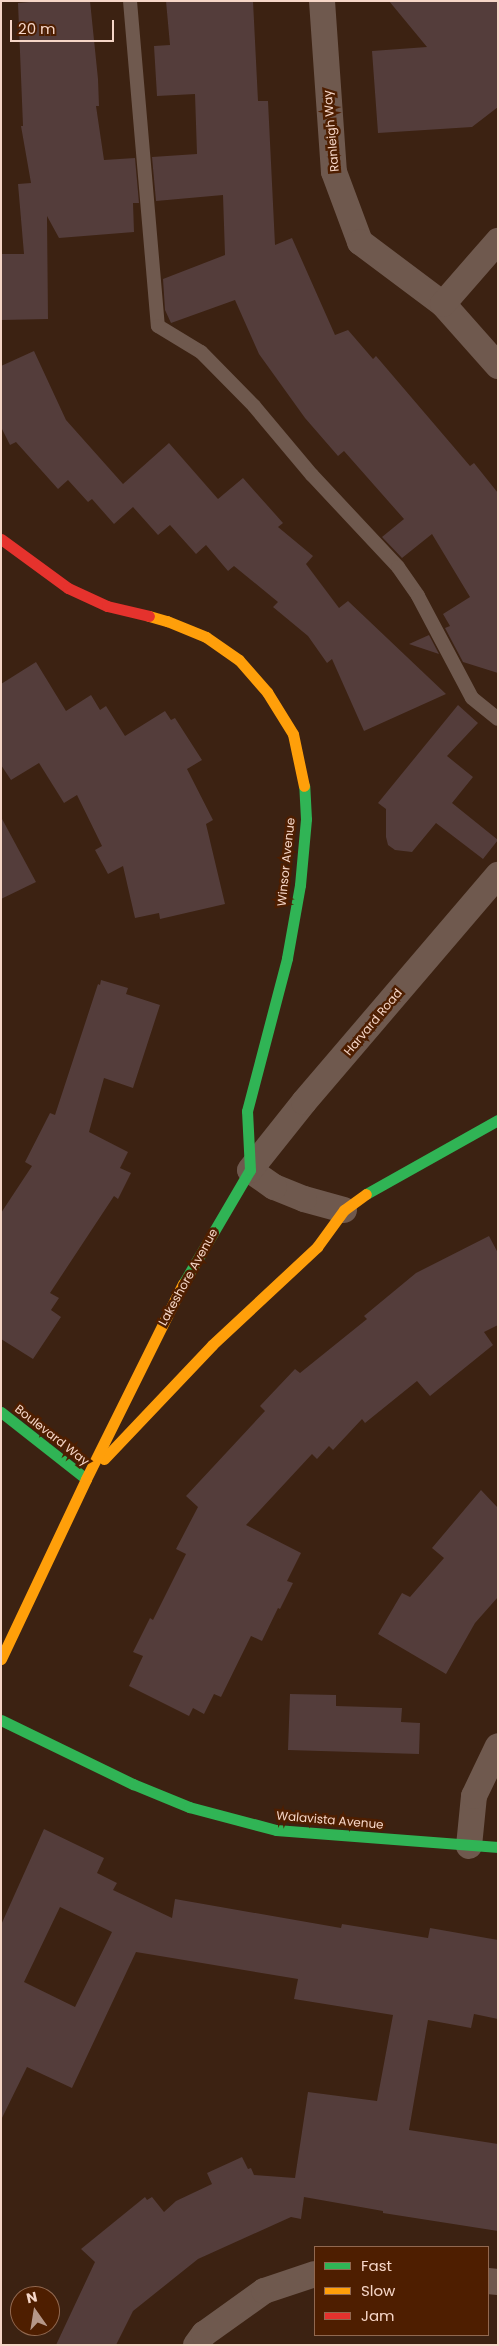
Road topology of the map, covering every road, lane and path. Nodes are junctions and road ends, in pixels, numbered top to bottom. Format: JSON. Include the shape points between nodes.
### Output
{"nodes":[{"id":1,"x":130,"y":1,"type":"edge"},
{"id":2,"x":322,"y":1,"type":"edge"},
{"id":3,"x":498,"y":241,"type":"edge"},
{"id":4,"x":443,"y":304,"type":"junction"},
{"id":5,"x":498,"y":366,"type":"edge"},
{"id":6,"x":1,"y":539,"type":"edge"},
{"id":7,"x":498,"y":719,"type":"edge"},
{"id":8,"x":498,"y":875,"type":"edge"},
{"id":9,"x":498,"y":1120,"type":"edge"},
{"id":10,"x":250,"y":1170,"type":"junction"},
{"id":11,"x":344,"y":1210,"type":"junction"},
{"id":12,"x":1,"y":1412,"type":"edge"},
{"id":13,"x":86,"y":1479,"type":"junction"},
{"id":14,"x":1,"y":1659,"type":"edge"},
{"id":15,"x":1,"y":1720,"type":"edge"},
{"id":16,"x":498,"y":1746,"type":"edge"},
{"id":17,"x":469,"y":1846,"type":"junction"},
{"id":18,"x":498,"y":1847,"type":"edge"},
{"id":19,"x":314,"y":2274,"type":"edge"},
{"id":20,"x":196,"y":2345,"type":"edge"}],
"edges":[{"from":1,"to":7,"type":"lane","via":[[158,326],[208,359],[398,567],[418,596],[472,698]]},
{"from":2,"to":4,"type":"street","name":"Ranleigh Way","via":[[334,172],[360,242]]},
{"from":3,"to":4,"type":"street"},
{"from":4,"to":5,"type":"street"},
{"from":6,"to":10,"type":"street","name":"Winsor Avenue","via":[[68,588],[107,606],[167,621],[206,637],[239,660],[267,692],[293,734],[303,774],[306,819],[300,886],[287,958],[247,1110]]},
{"from":8,"to":10,"type":"street","name":"Harvard Road"},
{"from":9,"to":11,"type":"street","name":"Lakeshore Avenue","via":[[379,1185]]},
{"from":10,"to":11,"type":"street","via":[[282,1190]]},
{"from":10,"to":13,"type":"street","name":"Lakeshore Avenue","via":[[171,1306]]},
{"from":11,"to":13,"type":"street","name":"Lakeshore Avenue","via":[[316,1247],[212,1345]]},
{"from":12,"to":13,"type":"street","name":"Boulevard Way"},
{"from":13,"to":14,"type":"street","name":"Lakeshore Avenue"},
{"from":15,"to":17,"type":"street","name":"Walavista Avenue","via":[[189,1808],[276,1830]]},
{"from":16,"to":17,"type":"street","via":[[474,1796]]},
{"from":17,"to":18,"type":"street","name":"Walavista Avenue"},
{"from":19,"to":20,"type":"street","via":[[264,2291],[204,2334]]}]}
